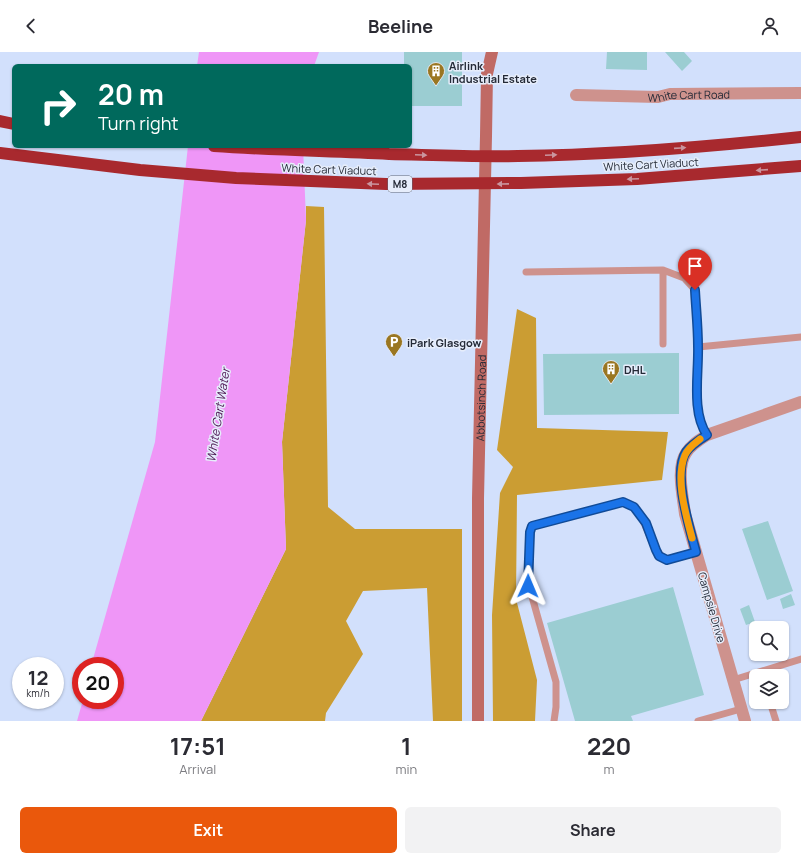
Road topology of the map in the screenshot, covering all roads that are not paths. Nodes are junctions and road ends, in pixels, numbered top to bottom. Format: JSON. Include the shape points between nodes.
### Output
{"nodes":[{"id":1,"x":492,"y":52,"type":"edge"},
{"id":2,"x":801,"y":93,"type":"edge"},
{"id":3,"x":576,"y":95,"type":"dead end"},
{"id":4,"x":0,"y":121,"type":"edge"},
{"id":5,"x":12,"y":124,"type":"edge"},
{"id":6,"x":801,"y":137,"type":"edge"},
{"id":7,"x":250,"y":148,"type":"edge"},
{"id":8,"x":0,"y":153,"type":"edge"},
{"id":9,"x":801,"y":166,"type":"edge"},
{"id":10,"x":663,"y":270,"type":"junction"},
{"id":11,"x":526,"y":272,"type":"dead end"},
{"id":12,"x":801,"y":337,"type":"edge"},
{"id":13,"x":663,"y":344,"type":"dead end"},
{"id":14,"x":698,"y":347,"type":"junction"},
{"id":15,"x":801,"y":402,"type":"edge"},
{"id":16,"x":707,"y":435,"type":"junction"},
{"id":17,"x":696,"y":552,"type":"junction"},
{"id":18,"x":801,"y":659,"type":"edge"},
{"id":19,"x":775,"y":669,"type":"edge"},
{"id":20,"x":749,"y":677,"type":"edge"},
{"id":21,"x":733,"y":680,"type":"junction"},
{"id":22,"x":741,"y":709,"type":"junction"},
{"id":23,"x":772,"y":709,"type":"edge"},
{"id":24,"x":478,"y":721,"type":"edge"},
{"id":25,"x":554,"y":721,"type":"edge"},
{"id":26,"x":698,"y":721,"type":"edge"},
{"id":27,"x":745,"y":721,"type":"edge"},
{"id":28,"x":776,"y":721,"type":"edge"}],
"edges":[{"from":1,"to":24,"type":"street","name":"Abbotsinch Road","via":[[487,74],[478,498]]},
{"from":2,"to":3,"type":"street","name":"White Cart Road","via":[[670,94],[658,97]]},
{"from":4,"to":5,"type":"highway"},
{"from":7,"to":6,"type":"highway","name":"White Cart Viaduct","one_way":true,"via":[[459,157],[519,156],[623,152]]},
{"from":9,"to":8,"type":"highway","name":"White Cart Viaduct","number":"M8","one_way":true,"via":[[637,179],[386,184],[236,178],[148,171]]},
{"from":10,"to":11,"type":"lane"},
{"from":10,"to":13,"type":"lane"},
{"from":10,"to":14,"type":"lane","via":[[684,278],[695,290]]},
{"from":12,"to":14,"type":"lane"},
{"from":14,"to":16,"type":"lane","via":[[698,407],[702,428]]},
{"from":15,"to":16,"type":"street","name":"Campsie Drive"},
{"from":16,"to":17,"type":"street","name":"Campsie Drive","via":[[694,443],[685,453],[682,464],[681,480],[686,514]]},
{"from":17,"to":21,"type":"street","name":"Campsie Drive"},
{"from":17,"to":25,"type":"lane","via":[[667,560],[659,556],[646,523],[634,507],[623,502],[532,526],[528,586],[556,682]]},
{"from":18,"to":19,"type":"lane"},
{"from":20,"to":21,"type":"lane"},
{"from":21,"to":22,"type":"street","name":"Campsie Drive"},
{"from":22,"to":26,"type":"lane"},
{"from":22,"to":27,"type":"street","name":"Campsie Drive"},
{"from":23,"to":28,"type":"lane"}]}
